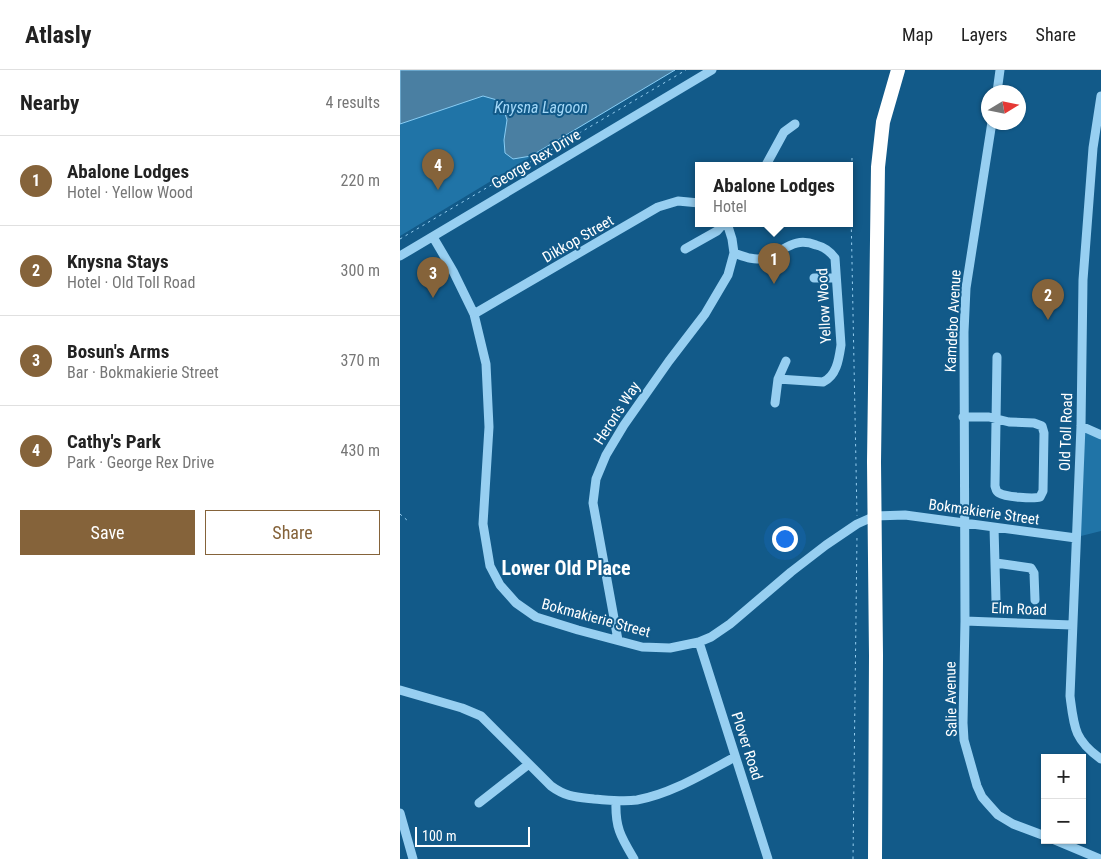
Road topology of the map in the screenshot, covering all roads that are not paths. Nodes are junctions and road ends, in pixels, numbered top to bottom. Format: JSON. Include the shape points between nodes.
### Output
{"nodes":[{"id":1,"x":712,"y":70,"type":"edge"},
{"id":2,"x":898,"y":70,"type":"edge"},
{"id":3,"x":1000,"y":70,"type":"edge"},
{"id":4,"x":998,"y":85,"type":"edge"},
{"id":5,"x":1101,"y":96,"type":"edge"},
{"id":6,"x":795,"y":124,"type":"dead end"},
{"id":7,"x":991,"y":130,"type":"edge"},
{"id":8,"x":768,"y":162,"type":"edge"},
{"id":9,"x":695,"y":203,"type":"edge"},
{"id":10,"x":721,"y":227,"type":"edge"},
{"id":11,"x":727,"y":227,"type":"edge"},
{"id":12,"x":433,"y":237,"type":"junction"},
{"id":13,"x":685,"y":249,"type":"dead end"},
{"id":14,"x":734,"y":253,"type":"junction"},
{"id":15,"x":400,"y":256,"type":"edge"},
{"id":16,"x":814,"y":278,"type":"dead end"},
{"id":17,"x":836,"y":278,"type":"junction"},
{"id":18,"x":474,"y":314,"type":"junction"},
{"id":19,"x":997,"y":357,"type":"dead end"},
{"id":20,"x":786,"y":361,"type":"dead end"},
{"id":21,"x":778,"y":379,"type":"junction"},
{"id":22,"x":775,"y":402,"type":"dead end"},
{"id":23,"x":963,"y":417,"type":"junction"},
{"id":24,"x":997,"y":418,"type":"junction"},
{"id":25,"x":1081,"y":426,"type":"junction"},
{"id":26,"x":1101,"y":435,"type":"edge"},
{"id":27,"x":875,"y":516,"type":"junction"},
{"id":28,"x":964,"y":523,"type":"junction"},
{"id":29,"x":994,"y":527,"type":"junction"},
{"id":30,"x":1076,"y":538,"type":"junction"},
{"id":31,"x":996,"y":563,"type":"junction"},
{"id":32,"x":1034,"y":600,"type":"dead end"},
{"id":33,"x":996,"y":601,"type":"dead end"},
{"id":34,"x":965,"y":621,"type":"junction"},
{"id":35,"x":1072,"y":625,"type":"junction"},
{"id":36,"x":618,"y":640,"type":"junction"},
{"id":37,"x":699,"y":642,"type":"junction"},
{"id":38,"x":400,"y":690,"type":"edge"},
{"id":39,"x":736,"y":757,"type":"junction"},
{"id":40,"x":1101,"y":759,"type":"edge"},
{"id":41,"x":528,"y":764,"type":"junction"},
{"id":42,"x":616,"y":801,"type":"junction"},
{"id":43,"x":479,"y":803,"type":"dead end"},
{"id":44,"x":400,"y":813,"type":"edge"},
{"id":45,"x":1041,"y":835,"type":"edge"},
{"id":46,"x":1064,"y":844,"type":"edge"},
{"id":47,"x":414,"y":859,"type":"edge"},
{"id":48,"x":634,"y":859,"type":"edge"},
{"id":49,"x":768,"y":859,"type":"edge"},
{"id":50,"x":875,"y":859,"type":"edge"},
{"id":51,"x":1100,"y":859,"type":"edge"}],
"edges":[{"from":1,"to":12,"type":"street","name":"George Rex Drive"},
{"from":2,"to":27,"type":"highway","via":[[883,122],[878,167]]},
{"from":3,"to":4,"type":"street"},
{"from":5,"to":25,"type":"street","name":"Old Toll Road","via":[[1093,148],[1083,280]]},
{"from":6,"to":8,"type":"street","via":[[784,132]]},
{"from":7,"to":23,"type":"street","name":"Kamdebo Avenue","via":[[966,288]]},
{"from":9,"to":18,"type":"street","name":"Dikkop Street","via":[[678,201],[658,207]]},
{"from":10,"to":13,"type":"street"},
{"from":11,"to":14,"type":"street","name":"Heron's Way"},
{"from":12,"to":15,"type":"street","name":"George Rex Drive"},
{"from":12,"to":18,"type":"street","name":"Bokmakierie Street"},
{"from":14,"to":17,"type":"street","name":"Yellow Wood","via":[[758,259],[800,242],[811,243],[833,255]]},
{"from":14,"to":36,"type":"street","name":"Heron's Way","via":[[719,294],[624,425],[596,479],[595,515]]},
{"from":16,"to":17,"type":"street"},
{"from":17,"to":21,"type":"street","name":"Yellow Wood","via":[[840,357],[832,375],[823,382]]},
{"from":18,"to":36,"type":"street","name":"Bokmakierie Street","via":[[488,387],[483,524],[490,566],[500,585],[516,603],[536,617]]},
{"from":19,"to":24,"type":"street"},
{"from":20,"to":21,"type":"street"},
{"from":21,"to":22,"type":"street"},
{"from":23,"to":24,"type":"street"},
{"from":23,"to":28,"type":"street","name":"Kamdebo Avenue"},
{"from":24,"to":24,"type":"street","via":[[1042,426],[1043,491],[1040,497],[1000,494],[996,490]]},
{"from":25,"to":26,"type":"street"},
{"from":25,"to":30,"type":"street","name":"Old Toll Road"},
{"from":27,"to":28,"type":"street","name":"Bokmakierie Street","via":[[905,515]]},
{"from":27,"to":37,"type":"street","name":"Bokmakierie Street","via":[[826,545],[730,624]]},
{"from":27,"to":50,"type":"highway"},
{"from":28,"to":29,"type":"street","name":"Bokmakierie Street"},
{"from":28,"to":34,"type":"street","name":"Salie Avenue"},
{"from":29,"to":30,"type":"street","name":"Bokmakierie Street"},
{"from":29,"to":31,"type":"street"},
{"from":30,"to":35,"type":"street","name":"Old Toll Road"},
{"from":31,"to":32,"type":"street","via":[[1030,568],[1034,573]]},
{"from":31,"to":33,"type":"street"},
{"from":34,"to":35,"type":"street","name":"Elm Road"},
{"from":34,"to":45,"type":"street","name":"Salie Avenue","via":[[962,723],[977,786],[998,815]]},
{"from":35,"to":40,"type":"street","name":"Old Toll Road","via":[[1070,696],[1075,728],[1088,750]]},
{"from":36,"to":37,"type":"street","name":"Bokmakierie Street","via":[[660,648]]},
{"from":37,"to":39,"type":"street","name":"Plover Road"},
{"from":38,"to":41,"type":"street","via":[[481,716]]},
{"from":39,"to":42,"type":"street","via":[[654,796]]},
{"from":39,"to":49,"type":"street","name":"Plover Road"},
{"from":41,"to":42,"type":"street","via":[[562,794]]},
{"from":41,"to":43,"type":"street"},
{"from":42,"to":48,"type":"street","via":[[617,827]]},
{"from":44,"to":47,"type":"street"},
{"from":46,"to":51,"type":"street"}]}
